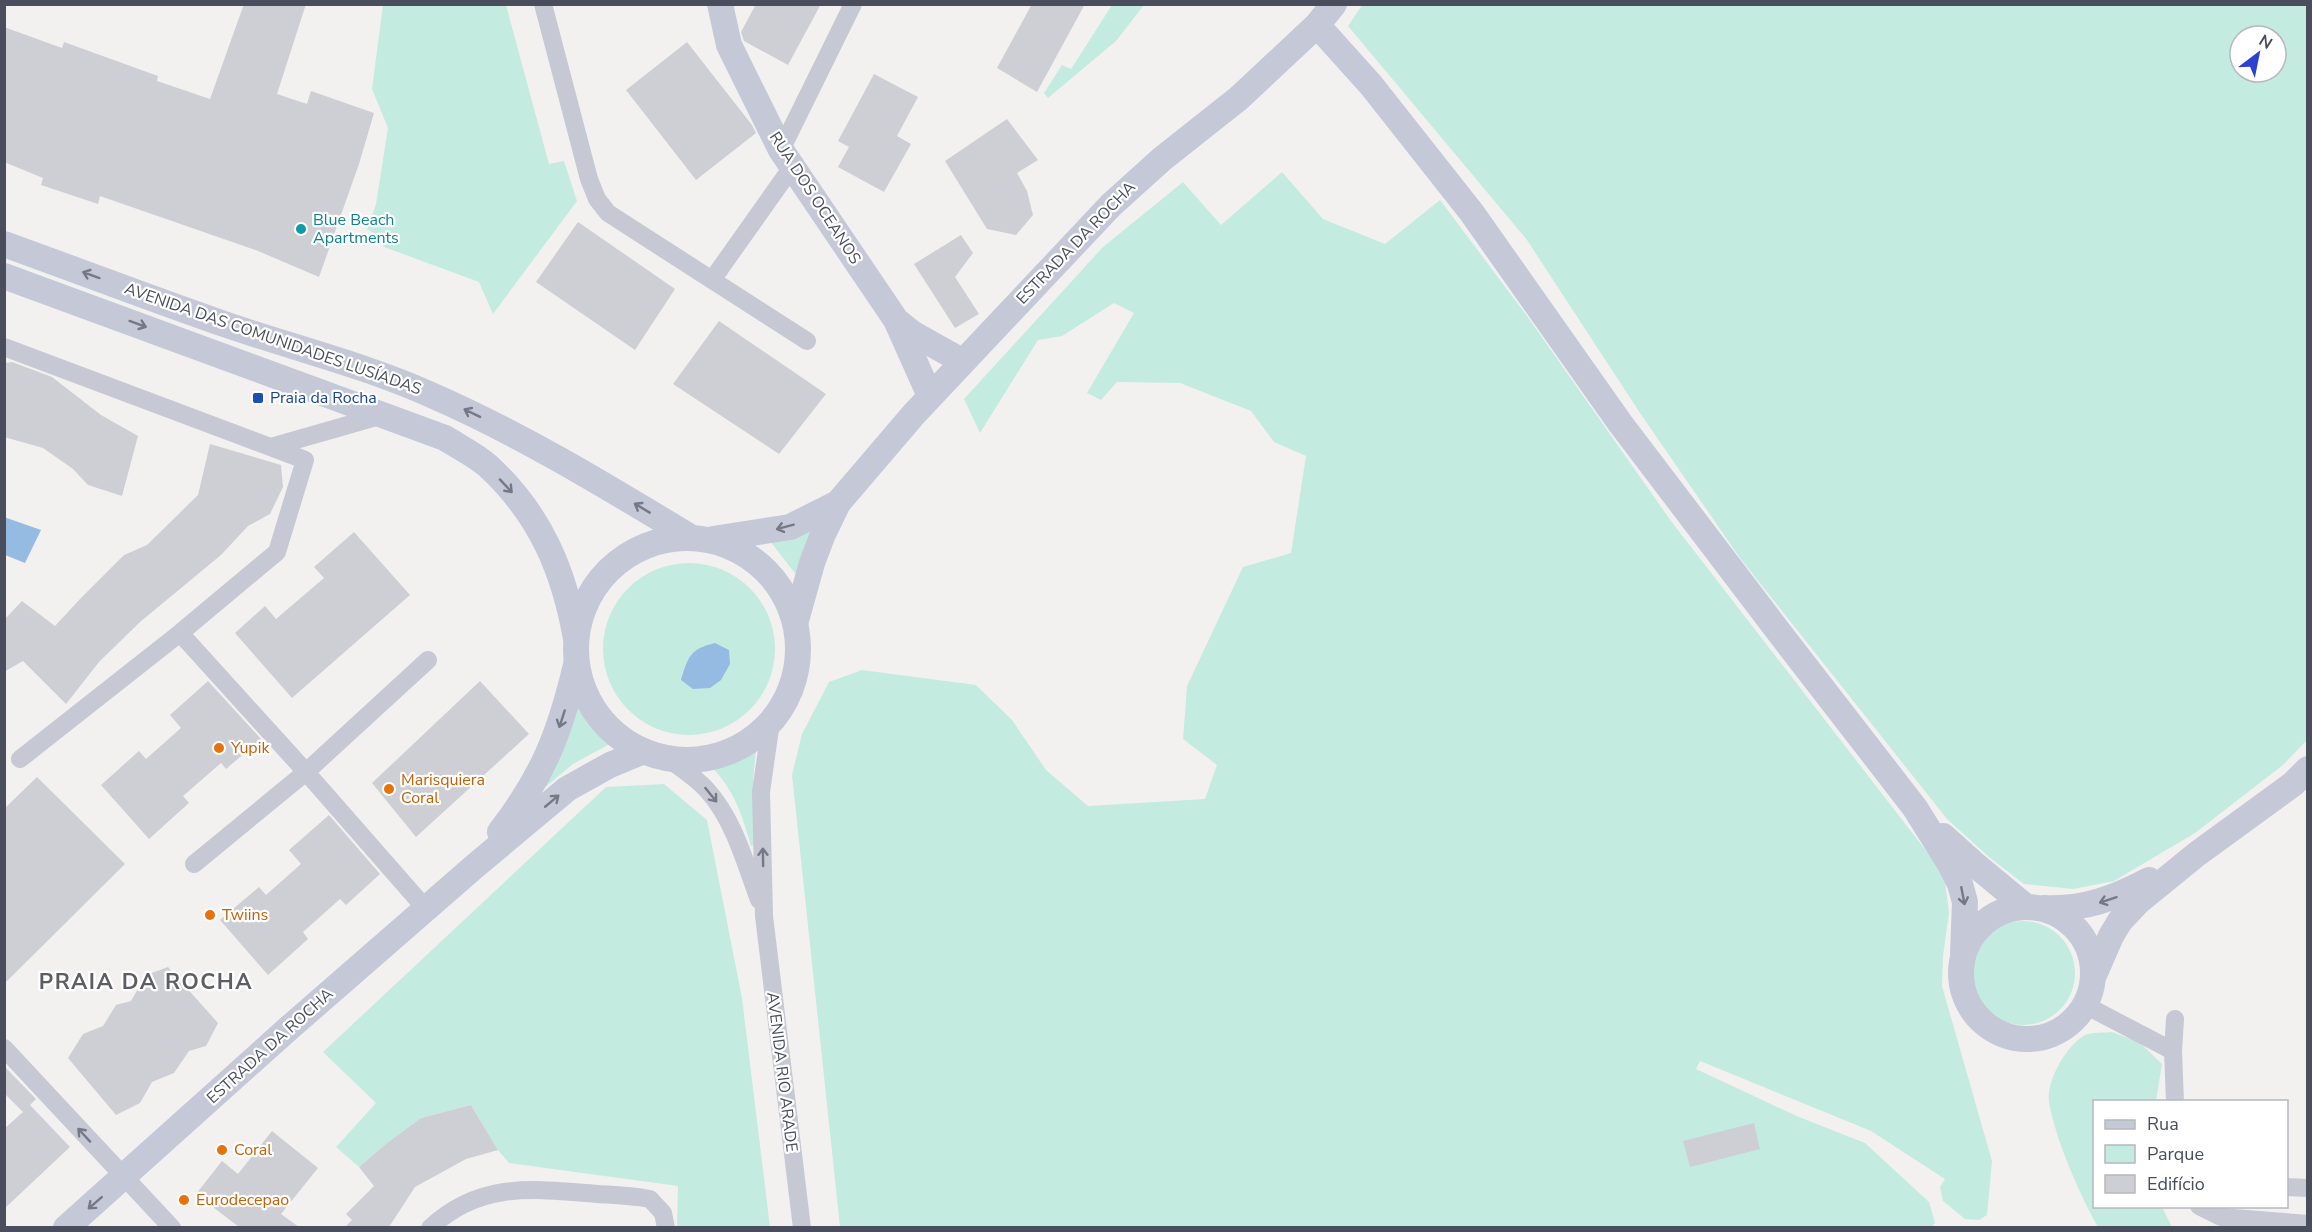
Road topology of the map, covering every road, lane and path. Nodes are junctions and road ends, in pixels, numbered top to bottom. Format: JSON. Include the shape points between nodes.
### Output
{"nodes":[{"id":1,"x":543,"y":4,"type":"edge"},
{"id":2,"x":720,"y":4,"type":"edge"},
{"id":3,"x":854,"y":4,"type":"edge"},
{"id":4,"x":1334,"y":4,"type":"edge"},
{"id":5,"x":1317,"y":25,"type":"junction"},
{"id":6,"x":786,"y":158,"type":"junction"},
{"id":7,"x":4,"y":244,"type":"edge"},
{"id":8,"x":4,"y":276,"type":"edge"},
{"id":9,"x":712,"y":280,"type":"junction"},
{"id":10,"x":896,"y":320,"type":"junction"},
{"id":11,"x":807,"y":341,"type":"dead end"},
{"id":12,"x":4,"y":347,"type":"edge"},
{"id":13,"x":962,"y":361,"type":"junction"},
{"id":14,"x":930,"y":396,"type":"junction"},
{"id":15,"x":383,"y":415,"type":"junction"},
{"id":16,"x":271,"y":447,"type":"junction"},
{"id":17,"x":838,"y":503,"type":"junction"},
{"id":18,"x":700,"y":539,"type":"junction"},
{"id":19,"x":795,"y":624,"type":"junction"},
{"id":20,"x":180,"y":633,"type":"junction"},
{"id":21,"x":577,"y":651,"type":"junction"},
{"id":22,"x":428,"y":660,"type":"dead end"},
{"id":23,"x":771,"y":722,"type":"junction"},
{"id":24,"x":655,"y":754,"type":"junction"},
{"id":25,"x":20,"y":759,"type":"dead end"},
{"id":26,"x":2307,"y":769,"type":"edge"},
{"id":27,"x":306,"y":771,"type":"junction"},
{"id":28,"x":1915,"y":808,"type":"junction"},
{"id":29,"x":2197,"y":854,"type":"junction"},
{"id":30,"x":194,"y":864,"type":"dead end"},
{"id":31,"x":475,"y":866,"type":"junction"},
{"id":32,"x":2032,"y":907,"type":"junction"},
{"id":33,"x":426,"y":909,"type":"junction"},
{"id":34,"x":764,"y":916,"type":"junction"},
{"id":35,"x":1963,"y":953,"type":"junction"},
{"id":36,"x":2093,"y":978,"type":"junction"},
{"id":37,"x":2085,"y":1005,"type":"junction"},
{"id":38,"x":2175,"y":1019,"type":"dead end"},
{"id":39,"x":4,"y":1048,"type":"edge"},
{"id":40,"x":2173,"y":1052,"type":"junction"},
{"id":41,"x":2175,"y":1100,"type":"edge"},
{"id":42,"x":123,"y":1178,"type":"junction"},
{"id":43,"x":2288,"y":1187,"type":"edge"},
{"id":44,"x":2307,"y":1188,"type":"edge"},
{"id":45,"x":2203,"y":1208,"type":"edge"},
{"id":46,"x":2307,"y":1224,"type":"edge"},
{"id":47,"x":66,"y":1227,"type":"edge"},
{"id":48,"x":172,"y":1227,"type":"edge"},
{"id":49,"x":430,"y":1227,"type":"edge"},
{"id":50,"x":666,"y":1227,"type":"edge"},
{"id":51,"x":802,"y":1227,"type":"edge"}],
"edges":[{"from":1,"to":9,"type":"street","via":[[597,199],[625,225]]},
{"from":2,"to":6,"type":"street","name":"RUA DOS OCEANOS","via":[[729,45]]},
{"from":3,"to":6,"type":"street"},
{"from":4,"to":5,"type":"street","name":"ESTRADA DA ROCHA"},
{"from":5,"to":13,"type":"street","name":"ESTRADA DA ROCHA","via":[[1239,98],[1111,204]]},
{"from":5,"to":28,"type":"street","via":[[1371,85],[1472,213],[1620,423]]},
{"from":6,"to":9,"type":"street"},
{"from":6,"to":10,"type":"street","name":"RUA DOS OCEANOS"},
{"from":18,"to":7,"type":"street","name":"AVENIDA DAS COMUNIDADES LUSÍADAS","one_way":true,"via":[[576,468],[428,393]]},
{"from":8,"to":15,"type":"street","name":"AVENIDA DAS COMUNIDADES LUSÍADAS","one_way":true},
{"from":9,"to":11,"type":"street"},
{"from":10,"to":13,"type":"street"},
{"from":10,"to":14,"type":"street"},
{"from":12,"to":16,"type":"street"},
{"from":13,"to":14,"type":"street","name":"ESTRADA DA ROCHA"},
{"from":14,"to":17,"type":"street","name":"ESTRADA DA ROCHA"},
{"from":15,"to":16,"type":"street"},
{"from":15,"to":21,"type":"street","name":"AVENIDA DAS COMUNIDADES LUSÍADAS","one_way":true,"via":[[445,438],[487,465],[527,509],[556,562],[570,600]]},
{"from":16,"to":20,"type":"street","via":[[305,460],[277,552]]},
{"from":17,"to":18,"type":"street","name":"ESTRADA DA ROCHA","one_way":true,"via":[[790,527]]},
{"from":17,"to":19,"type":"street","name":"ESTRADA DA ROCHA","via":[[812,563]]},
{"from":18,"to":19,"type":"street","name":"AVENIDA DAS COMUNIDADES LUSÍADAS","via":[[730,547],[768,573],[782,592]]},
{"from":18,"to":21,"type":"street","name":"ESTRADA DA ROCHA","via":[[650,544],[614,565],[588,598],[580,618]]},
{"from":19,"to":23,"type":"street","via":[[798,658],[794,681]]},
{"from":20,"to":25,"type":"street"},
{"from":20,"to":27,"type":"street"},
{"from":21,"to":24,"type":"street","name":"AVENIDA DAS COMUNIDADES LUSÍADAS","via":[[582,685],[592,706],[624,740]]},
{"from":21,"to":31,"type":"street","name":"ESTRADA DA ROCHA","one_way":true,"via":[[555,739],[541,771]]},
{"from":22,"to":27,"type":"street"},
{"from":23,"to":24,"type":"street","via":[[734,749],[712,757],[690,760]]},
{"from":34,"to":23,"type":"street","one_way":true,"via":[[761,792]]},
{"from":31,"to":24,"type":"street","name":"ESTRADA DA ROCHA","one_way":true,"via":[[567,789],[610,765]]},
{"from":24,"to":34,"type":"street","one_way":true,"via":[[706,789],[723,811]]},
{"from":26,"to":29,"type":"street","via":[[2293,784]]},
{"from":27,"to":30,"type":"street"},
{"from":27,"to":33,"type":"street"},
{"from":28,"to":32,"type":"street","via":[[1973,864]]},
{"from":28,"to":35,"type":"street","one_way":true,"via":[[1960,884],[1965,902]]},
{"from":29,"to":32,"type":"street","one_way":true,"via":[[2102,902],[2060,909]]},
{"from":29,"to":36,"type":"street","via":[[2120,921]]},
{"from":31,"to":33,"type":"street","name":"ESTRADA DA ROCHA"},
{"from":32,"to":35,"type":"street","via":[[2005,910],[1986,920],[1968,940]]},
{"from":32,"to":36,"type":"street","via":[[2058,915],[2075,927],[2090,951]]},
{"from":33,"to":42,"type":"street","name":"ESTRADA DA ROCHA"},
{"from":34,"to":51,"type":"street","name":"AVENIDA RIO ARADE"},
{"from":35,"to":37,"type":"street","via":[[1960,981],[1970,1007],[2001,1034],[2028,1039],[2055,1033]]},
{"from":36,"to":37,"type":"street"},
{"from":37,"to":40,"type":"street"},
{"from":38,"to":40,"type":"street"},
{"from":42,"to":39,"type":"street","one_way":true},
{"from":40,"to":41,"type":"street"},
{"from":42,"to":47,"type":"street","name":"ESTRADA DA ROCHA","one_way":true},
{"from":42,"to":48,"type":"street"},
{"from":43,"to":44,"type":"street"},
{"from":45,"to":46,"type":"street","via":[[2221,1217]]},
{"from":49,"to":50,"type":"street","via":[[448,1212],[481,1196],[530,1189],[650,1199],[663,1213]]}]}
